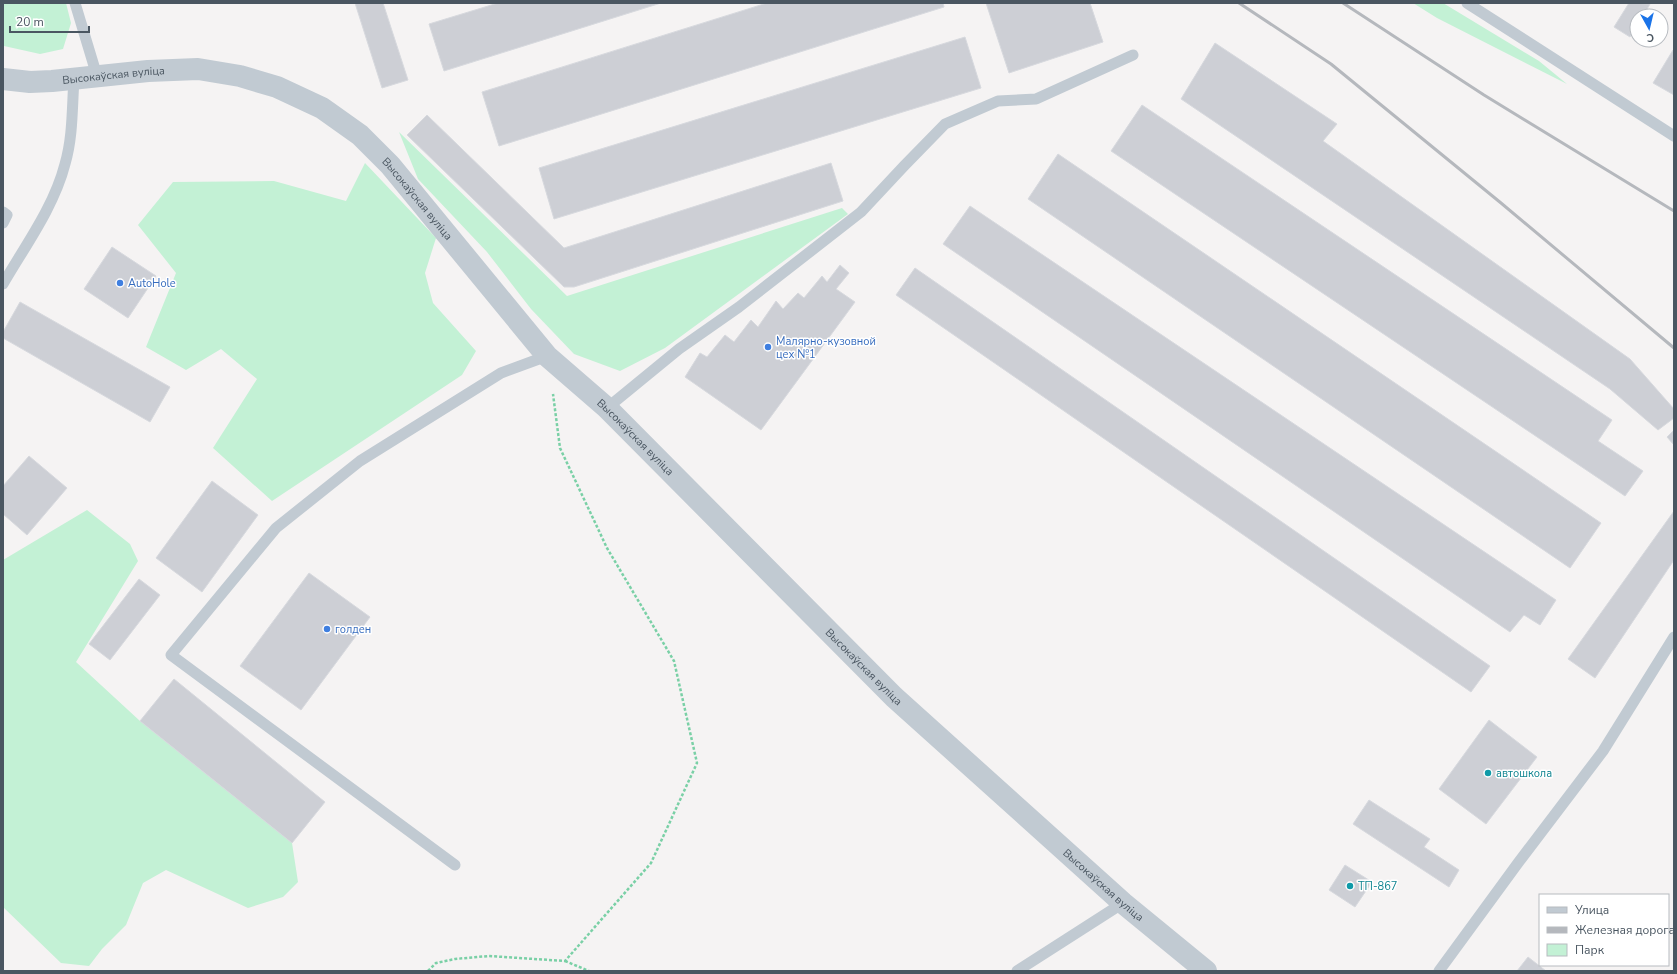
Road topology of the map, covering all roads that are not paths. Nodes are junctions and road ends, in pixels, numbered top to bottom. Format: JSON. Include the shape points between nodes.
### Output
{"nodes":[{"id":1,"x":75,"y":3,"type":"edge"},
{"id":2,"x":1467,"y":3,"type":"edge"},
{"id":3,"x":1133,"y":55,"type":"dead end"},
{"id":4,"x":97,"y":76,"type":"junction"},
{"id":5,"x":3,"y":78,"type":"edge"},
{"id":6,"x":74,"y":79,"type":"junction"},
{"id":7,"x":1674,"y":136,"type":"edge"},
{"id":8,"x":3,"y":212,"type":"edge"},
{"id":9,"x":3,"y":223,"type":"edge"},
{"id":10,"x":3,"y":284,"type":"edge"},
{"id":11,"x":548,"y":356,"type":"junction"},
{"id":12,"x":607,"y":408,"type":"junction"},
{"id":13,"x":1674,"y":637,"type":"edge"},
{"id":14,"x":455,"y":865,"type":"dead end"},
{"id":15,"x":1123,"y":903,"type":"junction"},
{"id":16,"x":1016,"y":971,"type":"edge"},
{"id":17,"x":1206,"y":971,"type":"edge"},
{"id":18,"x":1439,"y":971,"type":"edge"}],
"edges":[{"from":1,"to":4,"type":"lane"},
{"from":2,"to":7,"type":"lane"},
{"from":3,"to":12,"type":"lane","via":[[1036,99],[998,101],[945,124],[861,212],[680,349]]},
{"from":4,"to":6,"type":"street","name":"Высокаўская вуліца"},
{"from":4,"to":11,"type":"street","name":"Высокаўская вуліца","via":[[198,69],[240,76],[277,87],[322,108],[360,135],[390,165]]},
{"from":5,"to":6,"type":"street","name":"Высокаўская вуліца","via":[[30,82]]},
{"from":6,"to":10,"type":"lane","via":[[66,164],[56,190]]},
{"from":8,"to":9,"type":"lane","via":[[7,215]]},
{"from":11,"to":12,"type":"street","name":"Высокаўская вуліца"},
{"from":11,"to":14,"type":"lane","via":[[501,373],[360,461],[276,528],[171,655]]},
{"from":12,"to":15,"type":"street","name":"Высокаўская вуліца","via":[[894,697]]},
{"from":13,"to":18,"type":"lane","via":[[1603,751]]},
{"from":15,"to":16,"type":"lane"},
{"from":15,"to":17,"type":"street","name":"Высокаўская вуліца"}]}
